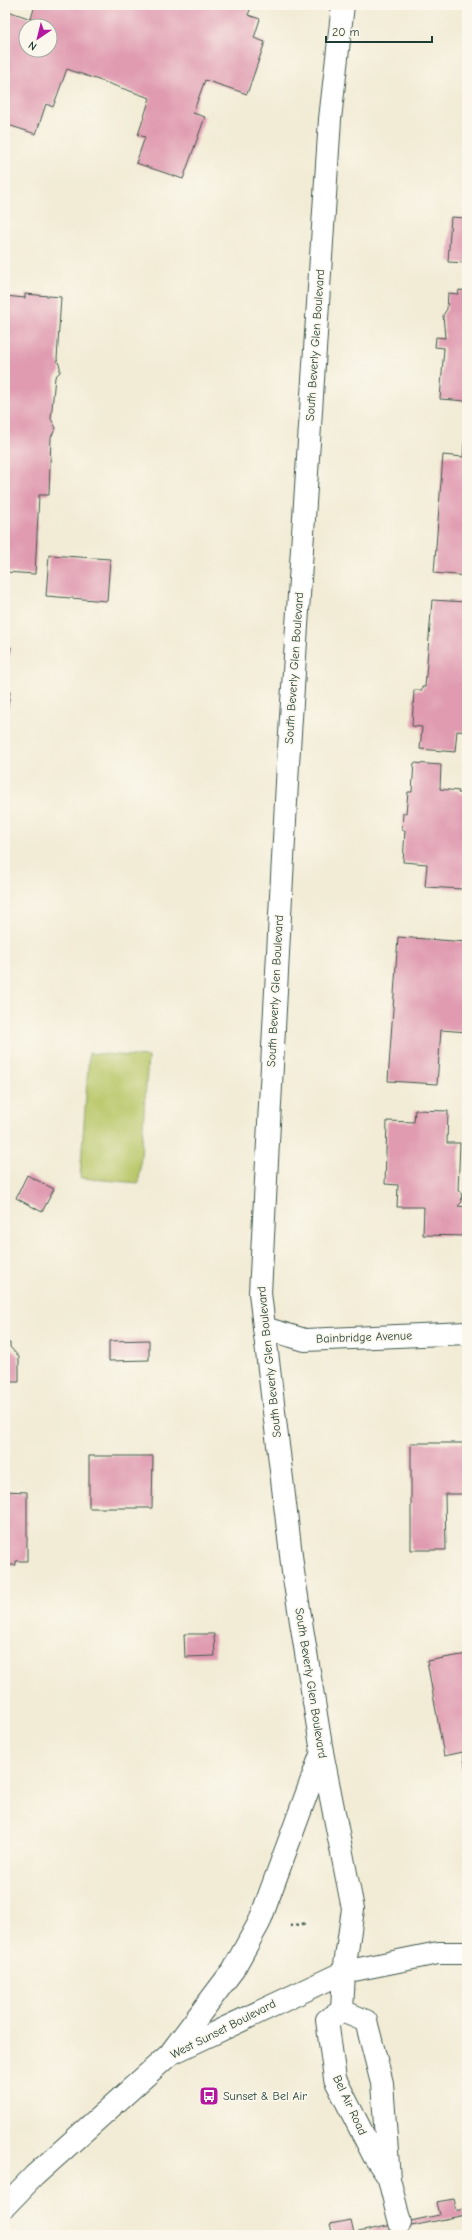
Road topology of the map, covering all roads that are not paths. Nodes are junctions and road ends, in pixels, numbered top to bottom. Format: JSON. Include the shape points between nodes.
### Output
{"nodes":[{"id":1,"x":343,"y":5,"type":"edge"},
{"id":2,"x":264,"y":1328,"type":"junction"},
{"id":3,"x":467,"y":1333,"type":"edge"},
{"id":4,"x":322,"y":1752,"type":"junction"},
{"id":5,"x":467,"y":1953,"type":"edge"},
{"id":6,"x":344,"y":1972,"type":"junction"},
{"id":7,"x":342,"y":2011,"type":"junction"},
{"id":8,"x":170,"y":2054,"type":"junction"},
{"id":9,"x":389,"y":2179,"type":"junction"},
{"id":10,"x":5,"y":2206,"type":"edge"},
{"id":11,"x":401,"y":2229,"type":"edge"}],
"edges":[{"from":1,"to":2,"type":"main road","name":"South Beverly Glen Boulevard","via":[[330,119],[288,764],[260,1293]]},
{"from":2,"to":3,"type":"main road","name":"Bainbridge Avenue","via":[[304,1340]]},
{"from":2,"to":4,"type":"main road","name":"South Beverly Glen Boulevard","via":[[293,1572]]},
{"from":4,"to":6,"type":"main road","name":"South Beverly Glen Boulevard","via":[[354,1909]]},
{"from":4,"to":8,"type":"main road","via":[[259,1923],[233,1970]]},
{"from":5,"to":6,"type":"main road","name":"West Sunset Boulevard","via":[[438,1953]]},
{"from":6,"to":7,"type":"main road"},
{"from":6,"to":8,"type":"main road","name":"West Sunset Boulevard"},
{"from":7,"to":9,"type":"main road","name":"Bel Air Road","via":[[366,2021],[382,2083]]},
{"from":7,"to":9,"type":"main road","name":"Bel Air Road","via":[[327,2020],[335,2079],[374,2156]]},
{"from":8,"to":10,"type":"main road","name":"West Sunset Boulevard","via":[[34,2176]]},
{"from":9,"to":11,"type":"main road","name":"Bel Air Road"}]}
